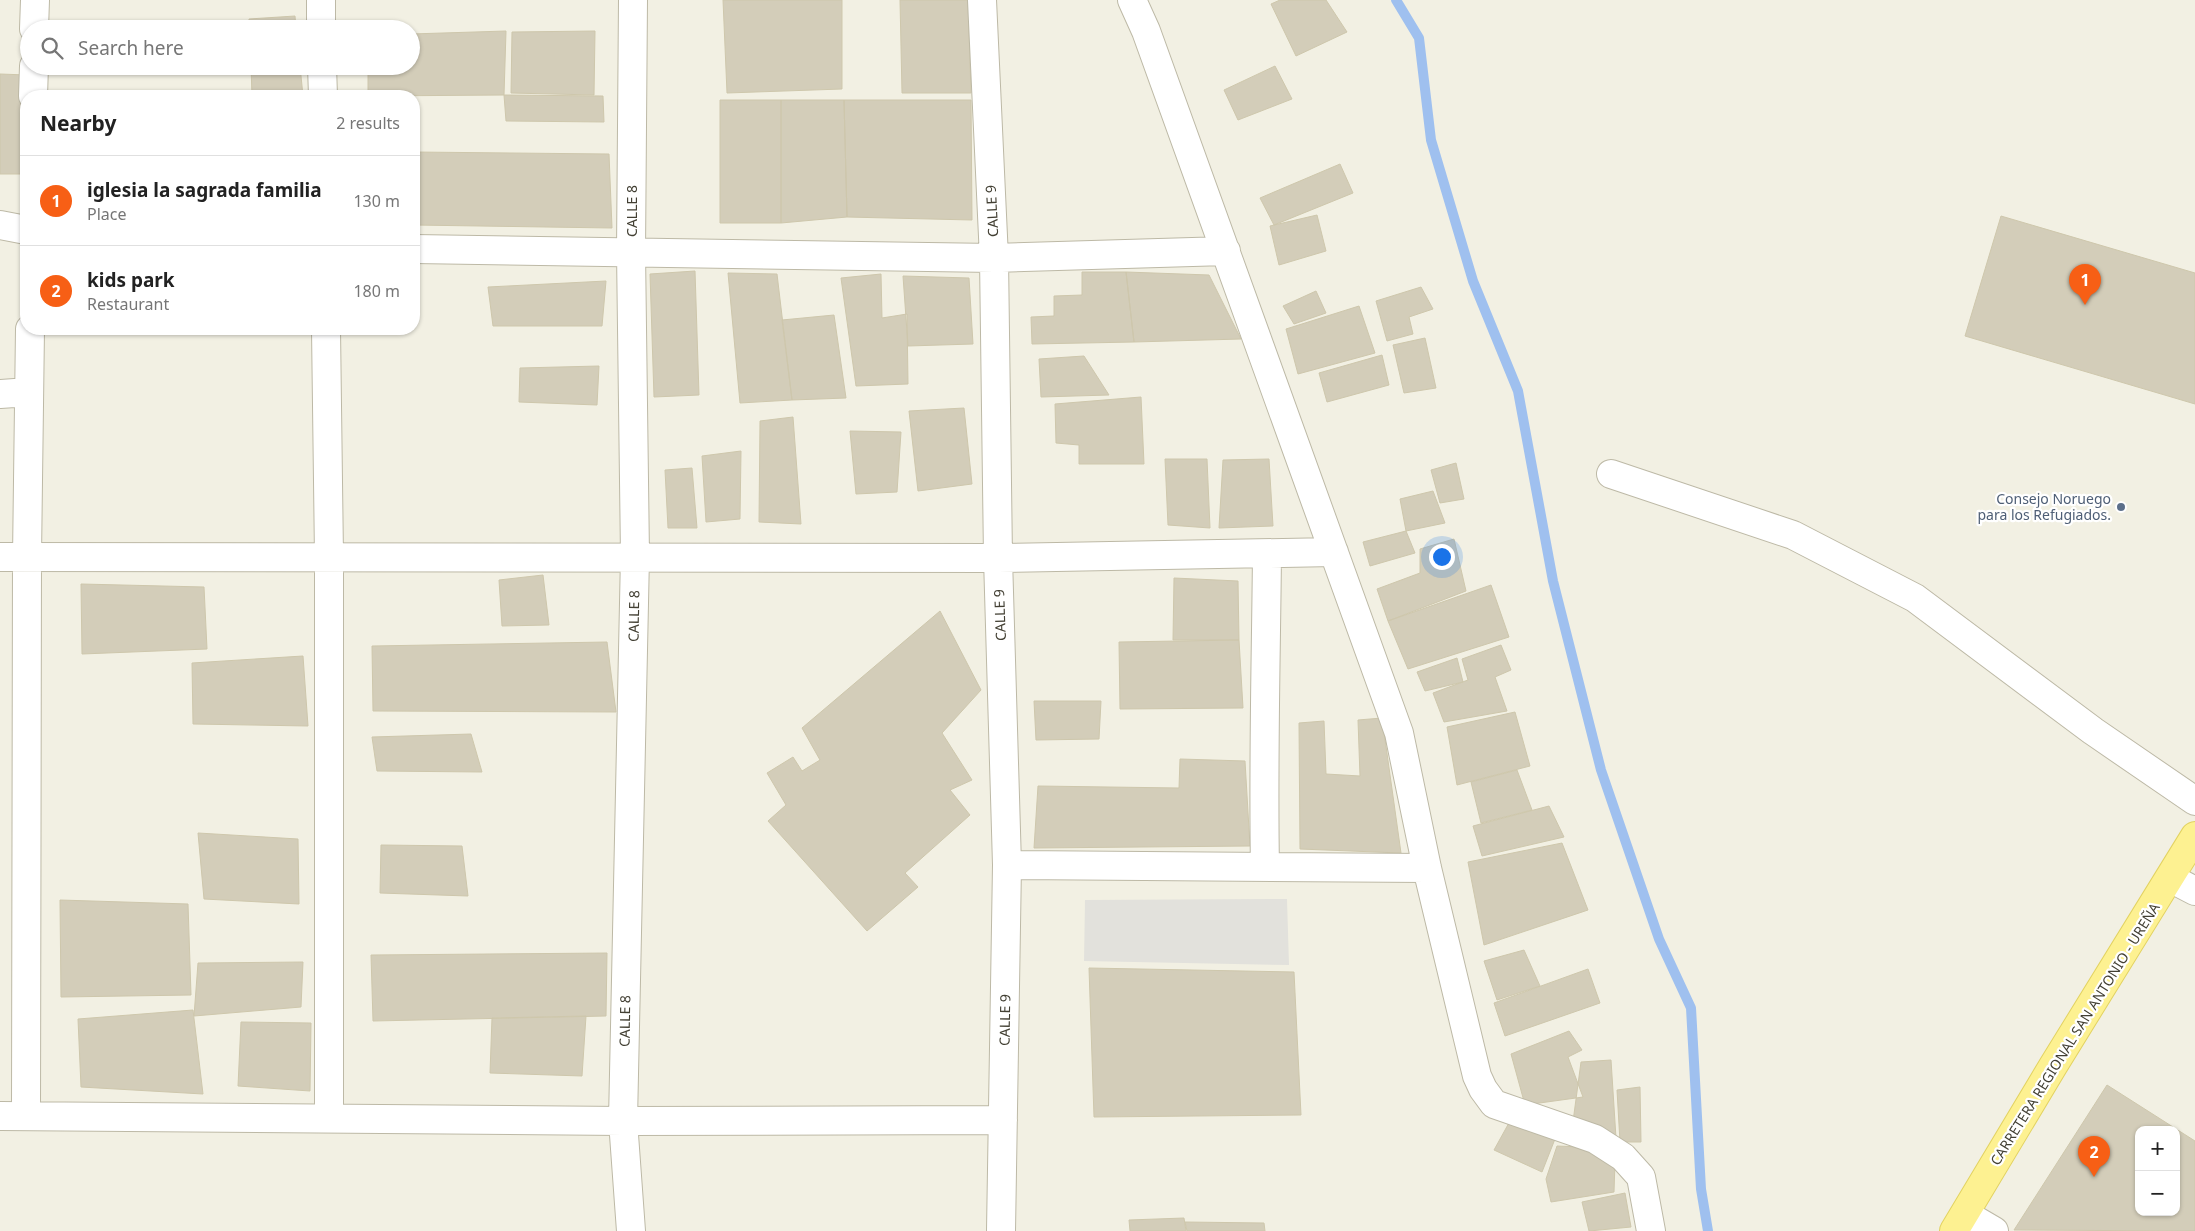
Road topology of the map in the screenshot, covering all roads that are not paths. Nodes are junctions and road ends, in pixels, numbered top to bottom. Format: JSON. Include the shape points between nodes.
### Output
{"nodes":[{"id":1,"x":35,"y":0,"type":"edge"},
{"id":2,"x":321,"y":0,"type":"edge"},
{"id":3,"x":633,"y":0,"type":"edge"},
{"id":4,"x":982,"y":0,"type":"edge"},
{"id":5,"x":1132,"y":0,"type":"edge"},
{"id":6,"x":34,"y":20,"type":"edge"},
{"id":7,"x":321,"y":20,"type":"edge"},
{"id":8,"x":34,"y":75,"type":"edge"},
{"id":9,"x":322,"y":75,"type":"edge"},
{"id":10,"x":33,"y":90,"type":"edge"},
{"id":11,"x":322,"y":90,"type":"edge"},
{"id":12,"x":0,"y":225,"type":"edge"},
{"id":13,"x":20,"y":229,"type":"edge"},
{"id":14,"x":420,"y":250,"type":"edge"},
{"id":15,"x":1226,"y":251,"type":"junction"},
{"id":16,"x":632,"y":252,"type":"junction"},
{"id":17,"x":994,"y":258,"type":"junction"},
{"id":18,"x":30,"y":335,"type":"edge"},
{"id":19,"x":326,"y":335,"type":"edge"},
{"id":20,"x":29,"y":392,"type":"junction"},
{"id":21,"x":0,"y":394,"type":"edge"},
{"id":22,"x":1611,"y":474,"type":"dead end"},
{"id":23,"x":1334,"y":552,"type":"junction"},
{"id":24,"x":1267,"y":554,"type":"junction"},
{"id":25,"x":635,"y":556,"type":"junction"},
{"id":26,"x":0,"y":557,"type":"edge"},
{"id":27,"x":27,"y":557,"type":"junction"},
{"id":28,"x":329,"y":557,"type":"junction"},
{"id":29,"x":998,"y":558,"type":"junction"},
{"id":30,"x":2195,"y":802,"type":"edge"},
{"id":31,"x":2195,"y":836,"type":"edge"},
{"id":32,"x":1007,"y":865,"type":"junction"},
{"id":33,"x":1265,"y":866,"type":"junction"},
{"id":34,"x":1427,"y":868,"type":"junction"},
{"id":35,"x":2170,"y":878,"type":"junction"},
{"id":36,"x":2195,"y":891,"type":"edge"},
{"id":37,"x":13,"y":1116,"type":"edge"},
{"id":38,"x":329,"y":1118,"type":"junction"},
{"id":39,"x":1003,"y":1120,"type":"junction"},
{"id":40,"x":623,"y":1121,"type":"junction"},
{"id":41,"x":1960,"y":1222,"type":"edge"},
{"id":42,"x":631,"y":1231,"type":"edge"},
{"id":43,"x":1001,"y":1231,"type":"edge"},
{"id":44,"x":1651,"y":1231,"type":"edge"},
{"id":45,"x":1994,"y":1231,"type":"edge"}],
"edges":[{"from":1,"to":6,"type":"street"},
{"from":2,"to":7,"type":"street"},
{"from":3,"to":16,"type":"street","name":"CALLE 8"},
{"from":4,"to":17,"type":"street","name":"CALLE 9"},
{"from":5,"to":15,"type":"street"},
{"from":8,"to":10,"type":"street"},
{"from":9,"to":11,"type":"street"},
{"from":12,"to":13,"type":"street"},
{"from":14,"to":16,"type":"street"},
{"from":15,"to":17,"type":"street"},
{"from":15,"to":23,"type":"street"},
{"from":16,"to":17,"type":"street"},
{"from":16,"to":25,"type":"street","name":"CALLE 8"},
{"from":17,"to":29,"type":"street","name":"CALLE 9"},
{"from":18,"to":20,"type":"street"},
{"from":19,"to":28,"type":"street"},
{"from":20,"to":21,"type":"street"},
{"from":20,"to":27,"type":"street"},
{"from":22,"to":30,"type":"street","via":[[1793,535],[1915,598]]},
{"from":23,"to":24,"type":"street"},
{"from":23,"to":34,"type":"street","via":[[1399,733]]},
{"from":24,"to":29,"type":"street"},
{"from":24,"to":33,"type":"street","via":[[1263,775]]},
{"from":25,"to":28,"type":"street"},
{"from":25,"to":29,"type":"street"},
{"from":25,"to":40,"type":"street","name":"CALLE 8"},
{"from":26,"to":27,"type":"street"},
{"from":27,"to":28,"type":"street"},
{"from":27,"to":37,"type":"street"},
{"from":28,"to":38,"type":"street"},
{"from":29,"to":32,"type":"street","name":"CALLE 9"},
{"from":31,"to":35,"type":"main road","name":"CARRETERA REGIONAL SAN ANTONIO - UREÑA"},
{"from":32,"to":33,"type":"street"},
{"from":32,"to":39,"type":"street","name":"CALLE 9"},
{"from":33,"to":34,"type":"street"},
{"from":34,"to":44,"type":"street","via":[[1477,1076],[1483,1089],[1494,1104],[1595,1139],[1623,1157],[1641,1178]]},
{"from":35,"to":36,"type":"street"},
{"from":35,"to":41,"type":"main road","name":"CARRETERA REGIONAL SAN ANTONIO - UREÑA"},
{"from":37,"to":38,"type":"street"},
{"from":38,"to":40,"type":"street"},
{"from":39,"to":40,"type":"street"},
{"from":39,"to":43,"type":"street","name":"CALLE 9"},
{"from":40,"to":42,"type":"street","name":"CALLE 8"},
{"from":41,"to":45,"type":"street"}]}
